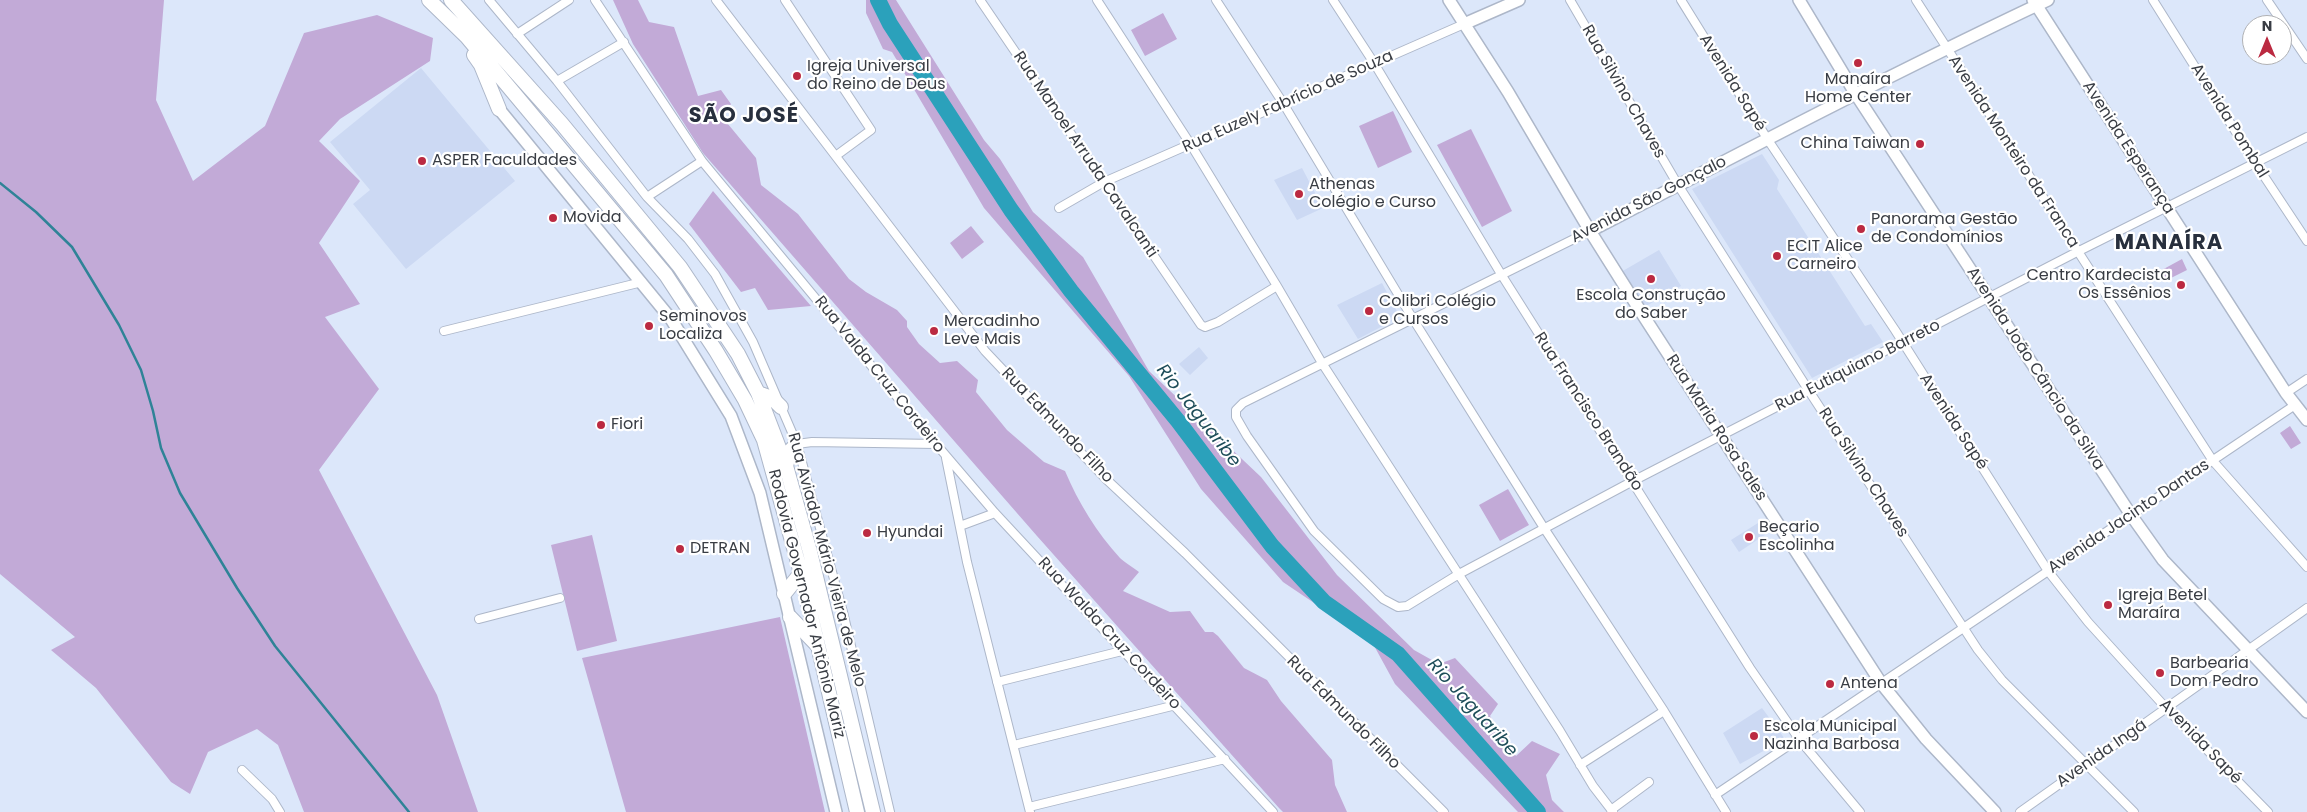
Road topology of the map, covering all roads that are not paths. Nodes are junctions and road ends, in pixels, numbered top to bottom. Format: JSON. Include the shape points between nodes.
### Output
{"nodes":[{"id":1,"x":451,"y":0,"type":"edge"},
{"id":2,"x":489,"y":0,"type":"edge"},
{"id":3,"x":569,"y":0,"type":"edge"},
{"id":4,"x":595,"y":0,"type":"edge"},
{"id":5,"x":716,"y":0,"type":"edge"},
{"id":6,"x":784,"y":0,"type":"edge"},
{"id":7,"x":980,"y":0,"type":"edge"},
{"id":8,"x":1097,"y":0,"type":"edge"},
{"id":9,"x":1216,"y":0,"type":"edge"},
{"id":10,"x":1333,"y":0,"type":"edge"},
{"id":11,"x":1449,"y":0,"type":"edge"},
{"id":12,"x":1519,"y":0,"type":"edge"},
{"id":13,"x":1570,"y":0,"type":"edge"},
{"id":14,"x":1681,"y":0,"type":"edge"},
{"id":15,"x":1799,"y":0,"type":"edge"},
{"id":16,"x":1916,"y":0,"type":"edge"},
{"id":17,"x":2048,"y":0,"type":"edge"},
{"id":18,"x":2153,"y":0,"type":"edge"},
{"id":19,"x":2267,"y":0,"type":"edge"},
{"id":20,"x":2034,"y":3,"type":"edge"},
{"id":21,"x":434,"y":4,"type":"edge"},
{"id":22,"x":1464,"y":24,"type":"junction"},
{"id":23,"x":516,"y":34,"type":"junction"},
{"id":24,"x":624,"y":42,"type":"junction"},
{"id":25,"x":1947,"y":50,"type":"junction"},
{"id":26,"x":2307,"y":59,"type":"edge"},
{"id":27,"x":1374,"y":63,"type":"junction"},
{"id":28,"x":556,"y":81,"type":"junction"},
{"id":29,"x":1855,"y":93,"type":"junction"},
{"id":30,"x":1283,"y":103,"type":"junction"},
{"id":31,"x":499,"y":109,"type":"joint"},
{"id":32,"x":2307,"y":137,"type":"edge"},
{"id":33,"x":1768,"y":140,"type":"junction"},
{"id":34,"x":1191,"y":145,"type":"junction"},
{"id":35,"x":837,"y":155,"type":"junction"},
{"id":36,"x":702,"y":161,"type":"junction"},
{"id":37,"x":2256,"y":164,"type":"junction"},
{"id":38,"x":1104,"y":182,"type":"junction"},
{"id":39,"x":1678,"y":185,"type":"junction"},
{"id":40,"x":648,"y":197,"type":"junction"},
{"id":41,"x":1060,"y":208,"type":"dead end"},
{"id":42,"x":2168,"y":209,"type":"junction"},
{"id":43,"x":1590,"y":231,"type":"junction"},
{"id":44,"x":2307,"y":241,"type":"edge"},
{"id":45,"x":2077,"y":252,"type":"junction"},
{"id":46,"x":1500,"y":274,"type":"junction"},
{"id":47,"x":642,"y":282,"type":"junction"},
{"id":48,"x":1277,"y":286,"type":"junction"},
{"id":49,"x":1989,"y":299,"type":"junction"},
{"id":50,"x":1413,"y":319,"type":"junction"},
{"id":51,"x":444,"y":332,"type":"dead end"},
{"id":52,"x":1902,"y":343,"type":"junction"},
{"id":53,"x":1322,"y":363,"type":"junction"},
{"id":54,"x":2307,"y":379,"type":"edge"},
{"id":55,"x":1809,"y":391,"type":"junction"},
{"id":56,"x":758,"y":393,"type":"junction"},
{"id":57,"x":2286,"y":393,"type":"junction"},
{"id":58,"x":2294,"y":405,"type":"junction"},
{"id":59,"x":781,"y":407,"type":"junction"},
{"id":60,"x":2307,"y":420,"type":"edge"},
{"id":61,"x":1722,"y":436,"type":"junction"},
{"id":62,"x":797,"y":444,"type":"junction"},
{"id":63,"x":936,"y":444,"type":"junction"},
{"id":64,"x":946,"y":456,"type":"junction"},
{"id":65,"x":2213,"y":460,"type":"junction"},
{"id":66,"x":786,"y":466,"type":"junction"},
{"id":67,"x":1633,"y":481,"type":"junction"},
{"id":68,"x":995,"y":513,"type":"junction"},
{"id":69,"x":2130,"y":516,"type":"junction"},
{"id":70,"x":960,"y":526,"type":"junction"},
{"id":71,"x":1544,"y":528,"type":"junction"},
{"id":72,"x":2307,"y":567,"type":"edge"},
{"id":73,"x":2048,"y":571,"type":"junction"},
{"id":74,"x":802,"y":573,"type":"junction"},
{"id":75,"x":1459,"y":574,"type":"junction"},
{"id":76,"x":784,"y":594,"type":"junction"},
{"id":77,"x":560,"y":598,"type":"dead end"},
{"id":78,"x":1413,"y":602,"type":"joint"},
{"id":79,"x":2307,"y":608,"type":"edge"},
{"id":80,"x":790,"y":617,"type":"junction"},
{"id":81,"x":479,"y":619,"type":"dead end"},
{"id":82,"x":1963,"y":627,"type":"junction"},
{"id":83,"x":818,"y":645,"type":"junction"},
{"id":84,"x":2249,"y":650,"type":"junction"},
{"id":85,"x":1122,"y":651,"type":"junction"},
{"id":86,"x":998,"y":682,"type":"junction"},
{"id":87,"x":1881,"y":683,"type":"junction"},
{"id":88,"x":1176,"y":705,"type":"junction"},
{"id":89,"x":2167,"y":709,"type":"junction"},
{"id":90,"x":1664,"y":711,"type":"junction"},
{"id":91,"x":2307,"y":712,"type":"edge"},
{"id":92,"x":1799,"y":739,"type":"junction"},
{"id":93,"x":1014,"y":745,"type":"junction"},
{"id":94,"x":1225,"y":759,"type":"junction"},
{"id":95,"x":1580,"y":765,"type":"junction"},
{"id":96,"x":2086,"y":765,"type":"junction"},
{"id":97,"x":242,"y":770,"type":"dead end"},
{"id":98,"x":1649,"y":782,"type":"dead end"},
{"id":99,"x":1715,"y":795,"type":"junction"},
{"id":100,"x":1030,"y":810,"type":"edge"},
{"id":101,"x":1612,"y":811,"type":"edge"},
{"id":102,"x":280,"y":812,"type":"edge"},
{"id":103,"x":836,"y":812,"type":"edge"},
{"id":104,"x":857,"y":812,"type":"edge"},
{"id":105,"x":873,"y":812,"type":"edge"},
{"id":106,"x":890,"y":812,"type":"edge"},
{"id":107,"x":1273,"y":812,"type":"edge"},
{"id":108,"x":1444,"y":812,"type":"edge"},
{"id":109,"x":1726,"y":812,"type":"edge"},
{"id":110,"x":1860,"y":812,"type":"edge"},
{"id":111,"x":1995,"y":812,"type":"edge"},
{"id":112,"x":2020,"y":812,"type":"edge"},
{"id":113,"x":2134,"y":812,"type":"edge"},
{"id":114,"x":2268,"y":812,"type":"edge"}],
"edges":[{"from":1,"to":56,"type":"highway","name":"Rodovia Governador Antônio Mariz","via":[[562,124],[680,267],[738,354]]},
{"from":2,"to":23,"type":"street","name":"Rua Aviador Mário Vieira de Melo"},
{"from":3,"to":23,"type":"street"},
{"from":4,"to":24,"type":"street","name":"Rua Valda Cruz Cordeiro"},
{"from":5,"to":35,"type":"street","name":"Rua Edmundo Filho"},
{"from":6,"to":35,"type":"street","via":[[871,130]]},
{"from":7,"to":38,"type":"street","name":"Rua Manoel Arruda Cavalcanti"},
{"from":8,"to":34,"type":"street"},
{"from":9,"to":30,"type":"street"},
{"from":10,"to":27,"type":"street","name":"Rua Francisco Brandão"},
{"from":11,"to":22,"type":"main road","name":"Rua Maria Rosa Sales"},
{"from":12,"to":22,"type":"main road","name":"Rua Euzely Fabrício de Souza"},
{"from":13,"to":39,"type":"street","name":"Rua Silvino Chaves"},
{"from":14,"to":33,"type":"street","name":"Avenida Sapé"},
{"from":15,"to":29,"type":"main road","name":"Avenida João Câncio da Silva"},
{"from":16,"to":25,"type":"street","name":"Avenida Monteiro da Franca"},
{"from":17,"to":20,"type":"main road","name":"Avenida São Gonçalo"},
{"from":18,"to":37,"type":"street","name":"Avenida Pombal"},
{"from":19,"to":26,"type":"street"},
{"from":20,"to":25,"type":"main road","name":"Avenida São Gonçalo"},
{"from":20,"to":42,"type":"main road","name":"Avenida Esperança"},
{"from":21,"to":31,"type":"highway","via":[[481,65]]},
{"from":21,"to":74,"type":"highway","name":"Rodovia Governador Antônio Mariz","via":[[467,37],[666,275],[716,351],[746,400],[764,440]]},
{"from":22,"to":27,"type":"street","name":"Rua Euzely Fabrício de Souza"},
{"from":22,"to":43,"type":"main road","name":"Rua Maria Rosa Sales"},
{"from":23,"to":28,"type":"street","name":"Rua Aviador Mário Vieira de Melo"},
{"from":24,"to":28,"type":"street"},
{"from":24,"to":36,"type":"street","name":"Rua Valda Cruz Cordeiro"},
{"from":25,"to":29,"type":"main road","name":"Avenida São Gonçalo"},
{"from":25,"to":45,"type":"street","name":"Avenida Monteiro da Franca"},
{"from":27,"to":30,"type":"street","name":"Rua Euzely Fabrício de Souza"},
{"from":27,"to":46,"type":"street","name":"Rua Francisco Brandão"},
{"from":28,"to":40,"type":"street","name":"Rua Aviador Mário Vieira de Melo"},
{"from":29,"to":33,"type":"main road","name":"Avenida São Gonçalo"},
{"from":29,"to":49,"type":"main road","name":"Avenida João Câncio da Silva"},
{"from":30,"to":34,"type":"street","name":"Rua Euzely Fabrício de Souza"},
{"from":30,"to":50,"type":"street"},
{"from":31,"to":47,"type":"main road"},
{"from":32,"to":37,"type":"street","name":"Rua Eutiquiano Barreto"},
{"from":33,"to":39,"type":"main road","name":"Avenida São Gonçalo"},
{"from":33,"to":52,"type":"street","name":"Avenida Sapé"},
{"from":34,"to":38,"type":"street","name":"Rua Euzely Fabrício de Souza"},
{"from":34,"to":48,"type":"street"},
{"from":35,"to":108,"type":"street","name":"Rua Edmundo Filho","via":[[985,351],[1106,479],[1185,553]]},
{"from":36,"to":40,"type":"street"},
{"from":36,"to":63,"type":"street","name":"Rua Valda Cruz Cordeiro"},
{"from":37,"to":42,"type":"street","name":"Rua Eutiquiano Barreto"},
{"from":37,"to":44,"type":"street","name":"Avenida Pombal"},
{"from":38,"to":41,"type":"street","name":"Rua Euzely Fabrício de Souza"},
{"from":38,"to":48,"type":"street","name":"Rua Manoel Arruda Cavalcanti","via":[[1201,325],[1209,326]]},
{"from":39,"to":43,"type":"main road","name":"Avenida São Gonçalo"},
{"from":39,"to":55,"type":"street","name":"Rua Silvino Chaves"},
{"from":40,"to":59,"type":"street","name":"Rua Aviador Mário Vieira de Melo","via":[[688,239],[715,274],[753,342]]},
{"from":42,"to":45,"type":"street","name":"Rua Eutiquiano Barreto"},
{"from":42,"to":57,"type":"main road","name":"Avenida Esperança"},
{"from":43,"to":46,"type":"street","name":"Avenida São Gonçalo"},
{"from":43,"to":61,"type":"main road","name":"Rua Maria Rosa Sales"},
{"from":45,"to":49,"type":"street","name":"Rua Eutiquiano Barreto"},
{"from":45,"to":65,"type":"street","name":"Avenida Monteiro da Franca"},
{"from":46,"to":50,"type":"street","name":"Avenida São Gonçalo"},
{"from":46,"to":67,"type":"street","name":"Rua Francisco Brandão"},
{"from":47,"to":51,"type":"street"},
{"from":47,"to":76,"type":"main road","via":[[692,351],[733,420],[760,493]]},
{"from":48,"to":53,"type":"street"},
{"from":49,"to":52,"type":"street","name":"Rua Eutiquiano Barreto"},
{"from":49,"to":69,"type":"main road","name":"Avenida João Câncio da Silva"},
{"from":50,"to":53,"type":"street","name":"Avenida São Gonçalo"},
{"from":50,"to":71,"type":"street"},
{"from":52,"to":55,"type":"street","name":"Rua Eutiquiano Barreto"},
{"from":52,"to":73,"type":"street","name":"Avenida Sapé"},
{"from":53,"to":75,"type":"street"},
{"from":53,"to":78,"type":"street","name":"Avenida São Gonçalo","via":[[1236,410],[1238,422],[1314,531],[1383,599],[1398,607]]},
{"from":54,"to":57,"type":"street"},
{"from":55,"to":61,"type":"street","name":"Rua Eutiquiano Barreto"},
{"from":55,"to":82,"type":"street","name":"Rua Silvino Chaves"},
{"from":56,"to":59,"type":"highway","via":[[772,398]]},
{"from":56,"to":66,"type":"highway","name":"Rodovia Governador Antônio Mariz"},
{"from":57,"to":58,"type":"main road","name":"Avenida Esperança"},
{"from":58,"to":60,"type":"main road","name":"Avenida Esperança"},
{"from":58,"to":65,"type":"street","name":"Avenida Jacinto Dantas"},
{"from":59,"to":62,"type":"street","name":"Rua Aviador Mário Vieira de Melo"},
{"from":61,"to":67,"type":"street","name":"Rua Eutiquiano Barreto"},
{"from":61,"to":87,"type":"main road","name":"Rua Maria Rosa Sales"},
{"from":62,"to":63,"type":"street"},
{"from":62,"to":66,"type":"highway","via":[[790,451]]},
{"from":62,"to":106,"type":"street","name":"Rua Aviador Mário Vieira de Melo","via":[[843,612]]},
{"from":63,"to":64,"type":"street","name":"Rua Valda Cruz Cordeiro"},
{"from":64,"to":68,"type":"street","name":"Rua Walda Cruz Cordeiro"},
{"from":64,"to":70,"type":"street","name":"Rua Valda Cruz Cordeiro"},
{"from":65,"to":69,"type":"street","name":"Avenida Jacinto Dantas"},
{"from":65,"to":72,"type":"street","name":"Avenida Monteiro da Franca"},
{"from":66,"to":105,"type":"highway","name":"Rodovia Governador Antônio Mariz"},
{"from":67,"to":71,"type":"street","name":"Rua Eutiquiano Barreto"},
{"from":67,"to":92,"type":"street","name":"Rua Francisco Brandão","via":[[1750,668]]},
{"from":68,"to":70,"type":"street"},
{"from":68,"to":85,"type":"street","name":"Rua Walda Cruz Cordeiro"},
{"from":69,"to":73,"type":"street","name":"Avenida Jacinto Dantas"},
{"from":69,"to":84,"type":"main road","name":"Avenida João Câncio da Silva","via":[[2163,560]]},
{"from":70,"to":86,"type":"street","name":"Rua Valda Cruz Cordeiro"},
{"from":71,"to":75,"type":"street","name":"Rua Eutiquiano Barreto"},
{"from":71,"to":90,"type":"street"},
{"from":73,"to":82,"type":"street","name":"Avenida Jacinto Dantas"},
{"from":73,"to":89,"type":"street","name":"Avenida Sapé","via":[[2088,622]]},
{"from":74,"to":76,"type":"highway"},
{"from":74,"to":83,"type":"highway","name":"Rodovia Governador Antônio Mariz"},
{"from":75,"to":78,"type":"street","name":"Rua Eutiquiano Barreto"},
{"from":75,"to":95,"type":"street"},
{"from":76,"to":80,"type":"main road"},
{"from":77,"to":81,"type":"street"},
{"from":79,"to":84,"type":"street","name":"Avenida Ingá"},
{"from":80,"to":83,"type":"highway"},
{"from":80,"to":103,"type":"main road"},
{"from":82,"to":87,"type":"street","name":"Avenida Jacinto Dantas"},
{"from":82,"to":96,"type":"street","name":"Rua Silvino Chaves","via":[[2002,680]]},
{"from":83,"to":104,"type":"highway","name":"Rodovia Governador Antônio Mariz"},
{"from":84,"to":89,"type":"street","name":"Avenida Ingá"},
{"from":84,"to":91,"type":"main road","name":"Avenida João Câncio da Silva"},
{"from":85,"to":86,"type":"street"},
{"from":85,"to":88,"type":"street","name":"Rua Walda Cruz Cordeiro"},
{"from":86,"to":93,"type":"street","name":"Rua Valda Cruz Cordeiro"},
{"from":87,"to":92,"type":"street","name":"Avenida Jacinto Dantas"},
{"from":87,"to":111,"type":"main road","name":"Rua Maria Rosa Sales","via":[[1926,739]]},
{"from":88,"to":93,"type":"street"},
{"from":88,"to":94,"type":"street","name":"Rua Walda Cruz Cordeiro"},
{"from":89,"to":96,"type":"street","name":"Avenida Ingá"},
{"from":89,"to":114,"type":"street","name":"Avenida Sapé"},
{"from":90,"to":95,"type":"street"},
{"from":90,"to":99,"type":"street"},
{"from":92,"to":99,"type":"street","name":"Avenida Jacinto Dantas"},
{"from":92,"to":110,"type":"street","name":"Rua Francisco Brandão"},
{"from":93,"to":100,"type":"street","name":"Rua Valda Cruz Cordeiro"},
{"from":94,"to":100,"type":"street"},
{"from":94,"to":107,"type":"street","name":"Rua Walda Cruz Cordeiro"},
{"from":95,"to":101,"type":"street"},
{"from":96,"to":112,"type":"street","name":"Avenida Ingá"},
{"from":96,"to":113,"type":"street","name":"Rua Silvino Chaves"},
{"from":97,"to":102,"type":"street","via":[[272,799]]},
{"from":98,"to":101,"type":"street"},
{"from":99,"to":109,"type":"street"}]}
